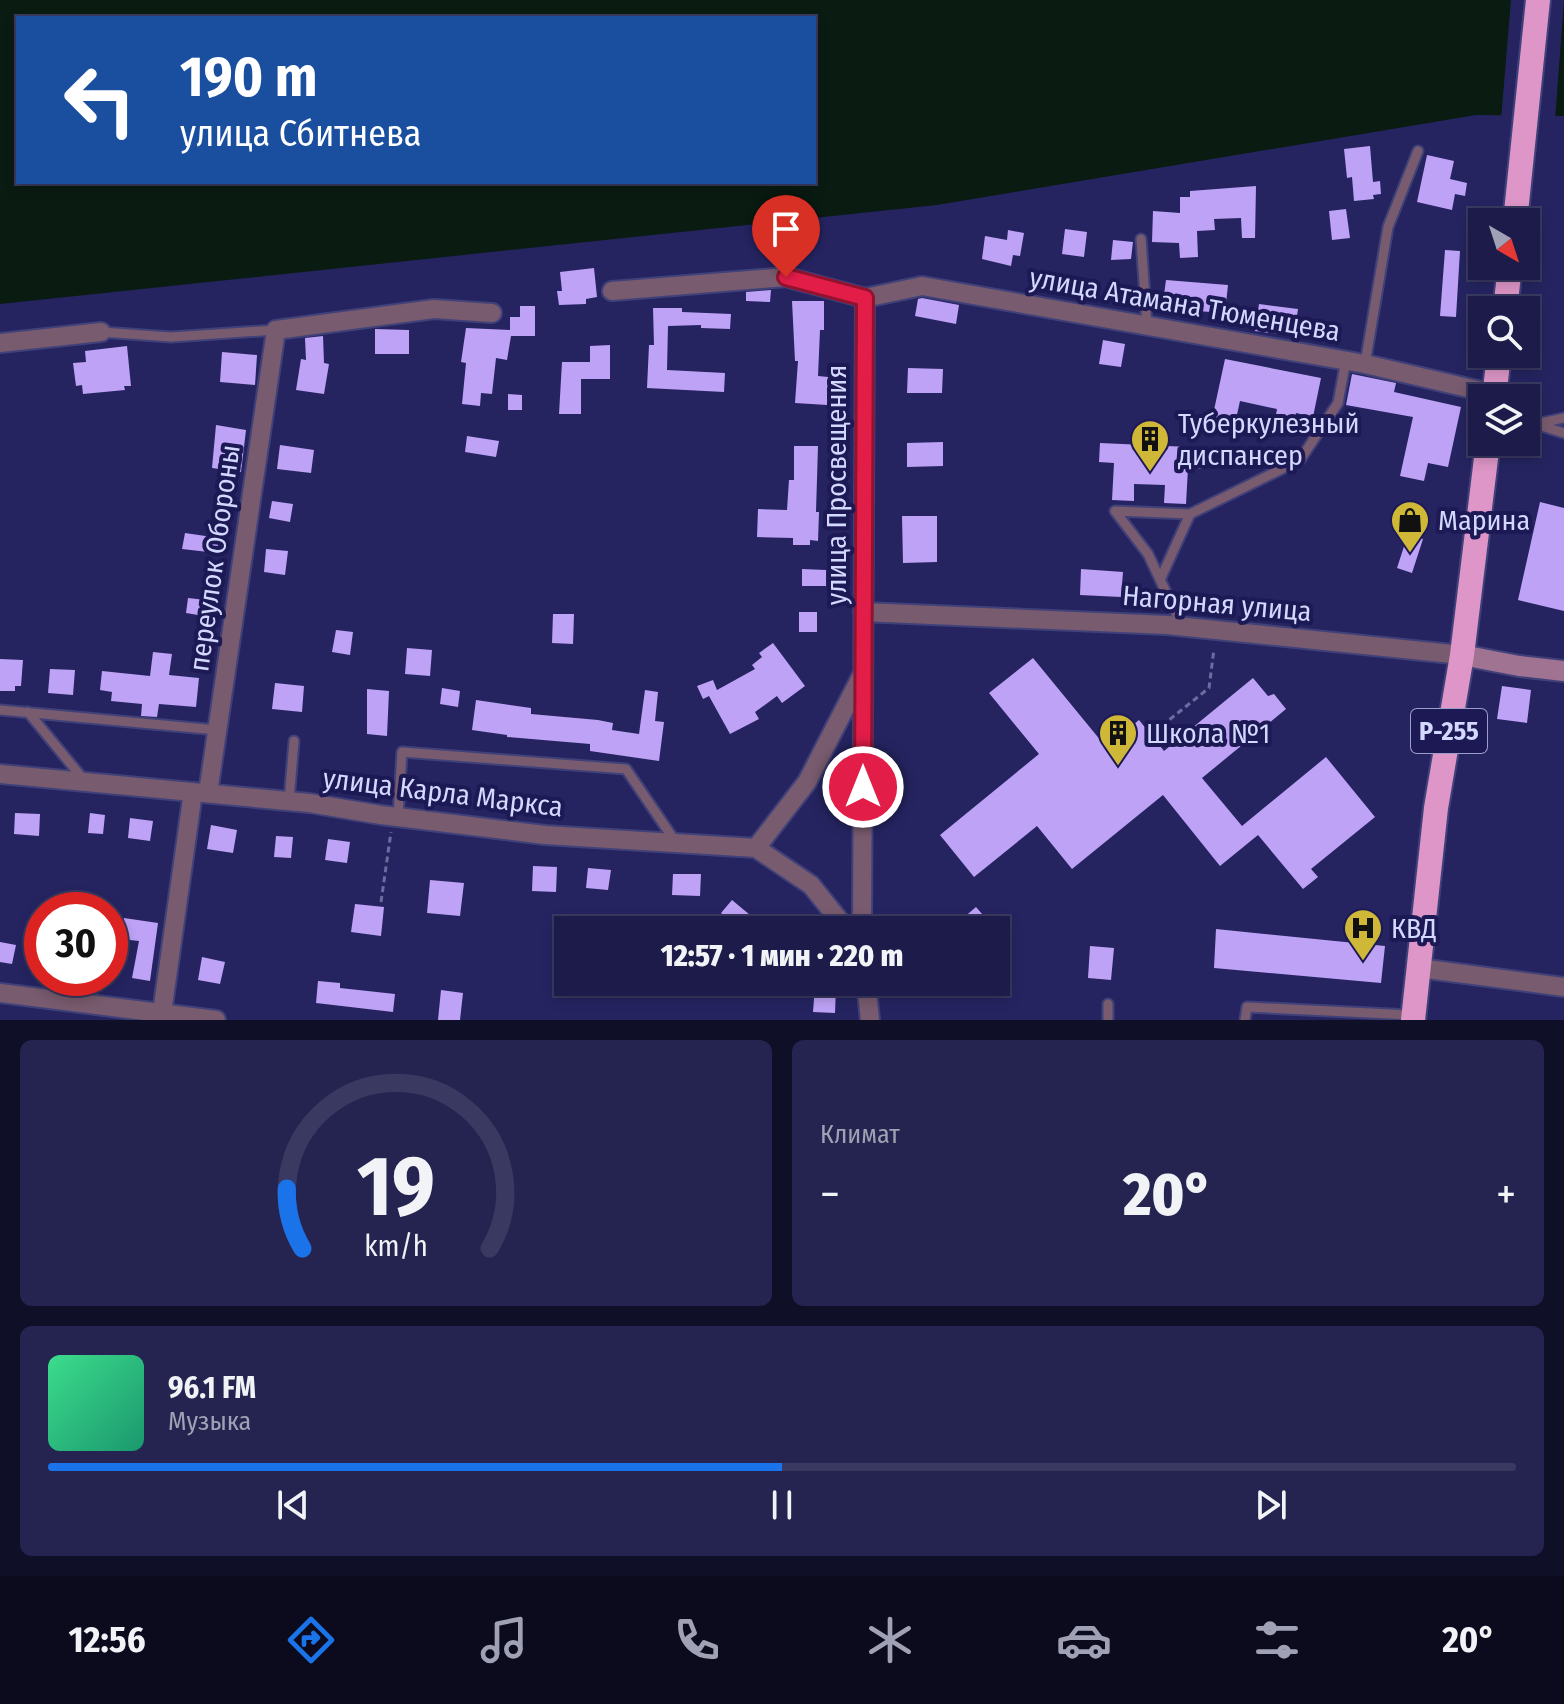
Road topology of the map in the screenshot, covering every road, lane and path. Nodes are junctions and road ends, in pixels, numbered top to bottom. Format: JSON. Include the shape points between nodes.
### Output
{"nodes":[{"id":1,"x":1538,"y":0,"type":"edge"},
{"id":2,"x":1418,"y":151,"type":"dead end"},
{"id":3,"x":1517,"y":208,"type":"edge"},
{"id":4,"x":1141,"y":239,"type":"dead end"},
{"id":5,"x":612,"y":291,"type":"dead end"},
{"id":6,"x":865,"y":298,"type":"junction"},
{"id":7,"x":492,"y":313,"type":"dead end"},
{"id":8,"x":1147,"y":326,"type":"junction"},
{"id":9,"x":276,"y":330,"type":"junction"},
{"id":10,"x":101,"y":332,"type":"joint"},
{"id":11,"x":0,"y":343,"type":"edge"},
{"id":12,"x":1346,"y":360,"type":"junction"},
{"id":13,"x":1365,"y":364,"type":"junction"},
{"id":14,"x":1468,"y":390,"type":"edge"},
{"id":15,"x":1564,"y":418,"type":"edge"},
{"id":16,"x":1540,"y":422,"type":"edge"},
{"id":17,"x":1540,"y":426,"type":"edge"},
{"id":18,"x":1564,"y":433,"type":"edge"},
{"id":19,"x":1486,"y":456,"type":"edge"},
{"id":20,"x":1190,"y":514,"type":"junction"},
{"id":21,"x":1160,"y":580,"type":"junction"},
{"id":22,"x":863,"y":612,"type":"junction"},
{"id":23,"x":1182,"y":626,"type":"junction"},
{"id":24,"x":1216,"y":629,"type":"junction"},
{"id":25,"x":1462,"y":655,"type":"junction"},
{"id":26,"x":1564,"y":671,"type":"edge"},
{"id":27,"x":863,"y":672,"type":"junction"},
{"id":28,"x":0,"y":710,"type":"edge"},
{"id":29,"x":28,"y":712,"type":"junction"},
{"id":30,"x":217,"y":730,"type":"junction"},
{"id":31,"x":1154,"y":732,"type":"dead end"},
{"id":32,"x":294,"y":741,"type":"dead end"},
{"id":33,"x":0,"y":774,"type":"edge"},
{"id":34,"x":86,"y":782,"type":"junction"},
{"id":35,"x":200,"y":793,"type":"junction"},
{"id":36,"x":289,"y":801,"type":"junction"},
{"id":37,"x":395,"y":817,"type":"junction"},
{"id":38,"x":676,"y":843,"type":"junction"},
{"id":39,"x":756,"y":848,"type":"junction"},
{"id":40,"x":381,"y":902,"type":"dead end"},
{"id":41,"x":836,"y":916,"type":"edge"},
{"id":42,"x":862,"y":916,"type":"edge"},
{"id":43,"x":1419,"y":968,"type":"junction"},
{"id":44,"x":1564,"y":987,"type":"edge"},
{"id":45,"x":0,"y":993,"type":"edge"},
{"id":46,"x":867,"y":996,"type":"edge"},
{"id":47,"x":1108,"y":1004,"type":"dead end"},
{"id":48,"x":162,"y":1017,"type":"edge"},
{"id":49,"x":1414,"y":1017,"type":"edge"},
{"id":50,"x":216,"y":1020,"type":"edge"},
{"id":51,"x":870,"y":1020,"type":"edge"},
{"id":52,"x":1108,"y":1020,"type":"edge"},
{"id":53,"x":1245,"y":1020,"type":"edge"}],
"edges":[{"from":1,"to":3,"type":"highway"},
{"from":2,"to":13,"type":"lane","via":[[1388,227]]},
{"from":4,"to":8,"type":"lane"},
{"from":5,"to":6,"type":"street","via":[[786,277]]},
{"from":6,"to":8,"type":"street","name":"улица Атамана Тюменцева","via":[[922,286]]},
{"from":6,"to":22,"type":"street","name":"улица Просвещения"},
{"from":7,"to":9,"type":"street","via":[[434,309]]},
{"from":8,"to":12,"type":"street","name":"улица Атамана Тюменцева"},
{"from":9,"to":10,"type":"lane","via":[[171,337]]},
{"from":9,"to":30,"type":"street","name":"переулок Обороны"},
{"from":10,"to":11,"type":"street"},
{"from":12,"to":13,"type":"street","name":"улица Атамана Тюменцева"},
{"from":12,"to":20,"type":"lane","via":[[1338,403],[1300,460]]},
{"from":13,"to":14,"type":"street","name":"улица Атамана Тюменцева"},
{"from":15,"to":16,"type":"lane"},
{"from":17,"to":18,"type":"lane"},
{"from":19,"to":25,"type":"highway","number":"Р-255"},
{"from":20,"to":21,"type":"lane"},
{"from":20,"to":21,"type":"lane","via":[[1115,511],[1148,554]]},
{"from":21,"to":23,"type":"lane"},
{"from":22,"to":23,"type":"street","name":"Нагорная улица"},
{"from":22,"to":27,"type":"street","name":"улица Просвещения"},
{"from":23,"to":24,"type":"street","name":"Нагорная улица"},
{"from":24,"to":25,"type":"street","name":"Нагорная улица"},
{"from":24,"to":31,"type":"path","via":[[1209,688]]},
{"from":25,"to":26,"type":"street","name":"Нагорная улица"},
{"from":25,"to":43,"type":"highway","number":"Р-255","via":[[1436,808]]},
{"from":27,"to":39,"type":"street","name":"улица Просвещения","via":[[807,782]]},
{"from":27,"to":42,"type":"street","name":"улица Просвещения"},
{"from":28,"to":29,"type":"lane"},
{"from":29,"to":30,"type":"lane"},
{"from":29,"to":34,"type":"lane"},
{"from":30,"to":35,"type":"street","name":"переулок Обороны"},
{"from":32,"to":36,"type":"lane"},
{"from":33,"to":34,"type":"street","name":"улица Карла Маркса"},
{"from":34,"to":35,"type":"street","name":"улица Карла Маркса"},
{"from":35,"to":36,"type":"street","name":"улица Карла Маркса"},
{"from":35,"to":48,"type":"street","name":"переулок Обороны"},
{"from":36,"to":37,"type":"street","name":"улица Карла Маркса"},
{"from":37,"to":38,"type":"street","name":"улица Карла Маркса","via":[[545,835]]},
{"from":37,"to":38,"type":"lane","via":[[402,752],[626,769]]},
{"from":37,"to":40,"type":"path"},
{"from":38,"to":39,"type":"street","name":"улица Карла Маркса"},
{"from":39,"to":41,"type":"street","via":[[811,885]]},
{"from":43,"to":44,"type":"street"},
{"from":43,"to":49,"type":"highway","number":"Р-255"},
{"from":45,"to":48,"type":"street"},
{"from":46,"to":51,"type":"street"},
{"from":47,"to":52,"type":"lane"},
{"from":48,"to":50,"type":"street"},
{"from":49,"to":53,"type":"lane","via":[[1247,1007]]}]}
